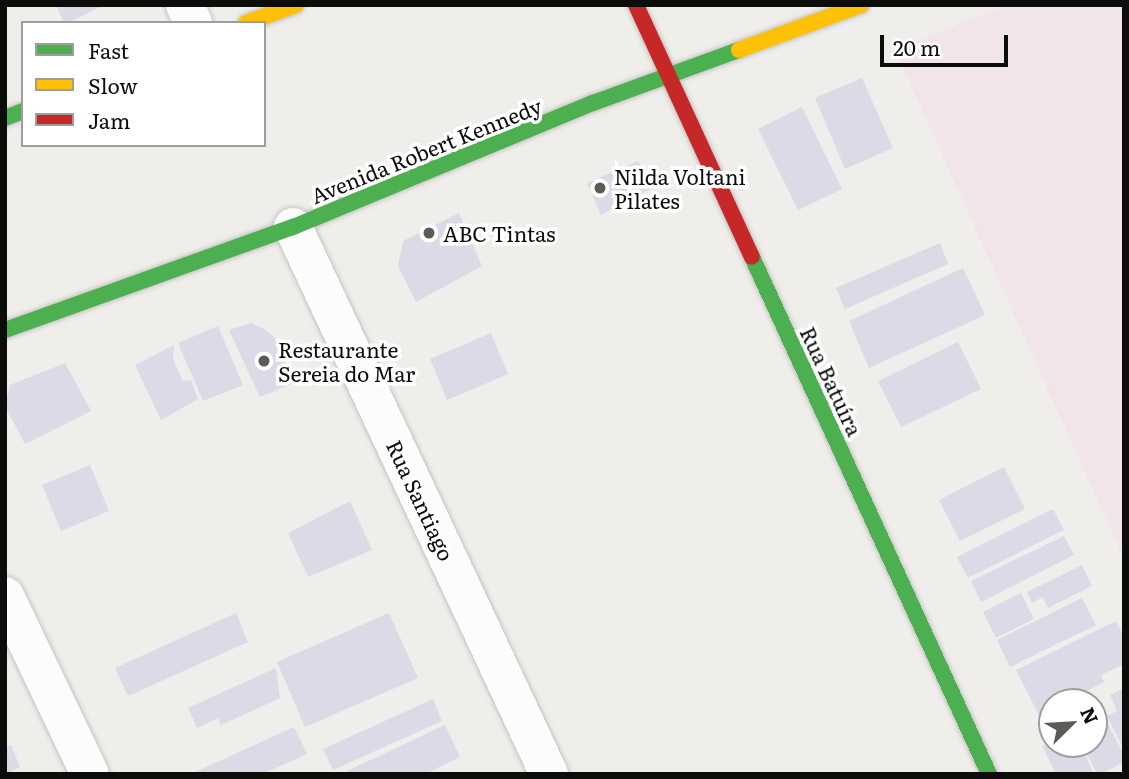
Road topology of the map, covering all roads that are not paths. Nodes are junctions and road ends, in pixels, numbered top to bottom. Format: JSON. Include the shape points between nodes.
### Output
{"nodes":[{"id":1,"x":185,"y":5,"type":"edge"},
{"id":2,"x":296,"y":5,"type":"edge"},
{"id":3,"x":636,"y":5,"type":"edge"},
{"id":4,"x":861,"y":5,"type":"edge"},
{"id":5,"x":192,"y":21,"type":"edge"},
{"id":6,"x":252,"y":21,"type":"edge"},
{"id":7,"x":669,"y":74,"type":"junction"},
{"id":8,"x":293,"y":227,"type":"junction"},
{"id":9,"x":5,"y":330,"type":"edge"},
{"id":10,"x":5,"y":596,"type":"edge"},
{"id":11,"x":90,"y":774,"type":"edge"},
{"id":12,"x":549,"y":774,"type":"edge"},
{"id":13,"x":989,"y":774,"type":"edge"}],
"edges":[{"from":1,"to":5,"type":"street"},
{"from":2,"to":6,"type":"main road"},
{"from":3,"to":7,"type":"main road","name":"Rua Batuíra"},
{"from":4,"to":7,"type":"main road","name":"Avenida Robert Kennedy"},
{"from":7,"to":8,"type":"main road","name":"Avenida Robert Kennedy"},
{"from":7,"to":13,"type":"main road","name":"Rua Batuíra"},
{"from":8,"to":9,"type":"main road","name":"Avenida Robert Kennedy"},
{"from":8,"to":12,"type":"street","name":"Rua Santiago"},
{"from":10,"to":11,"type":"street"}]}
